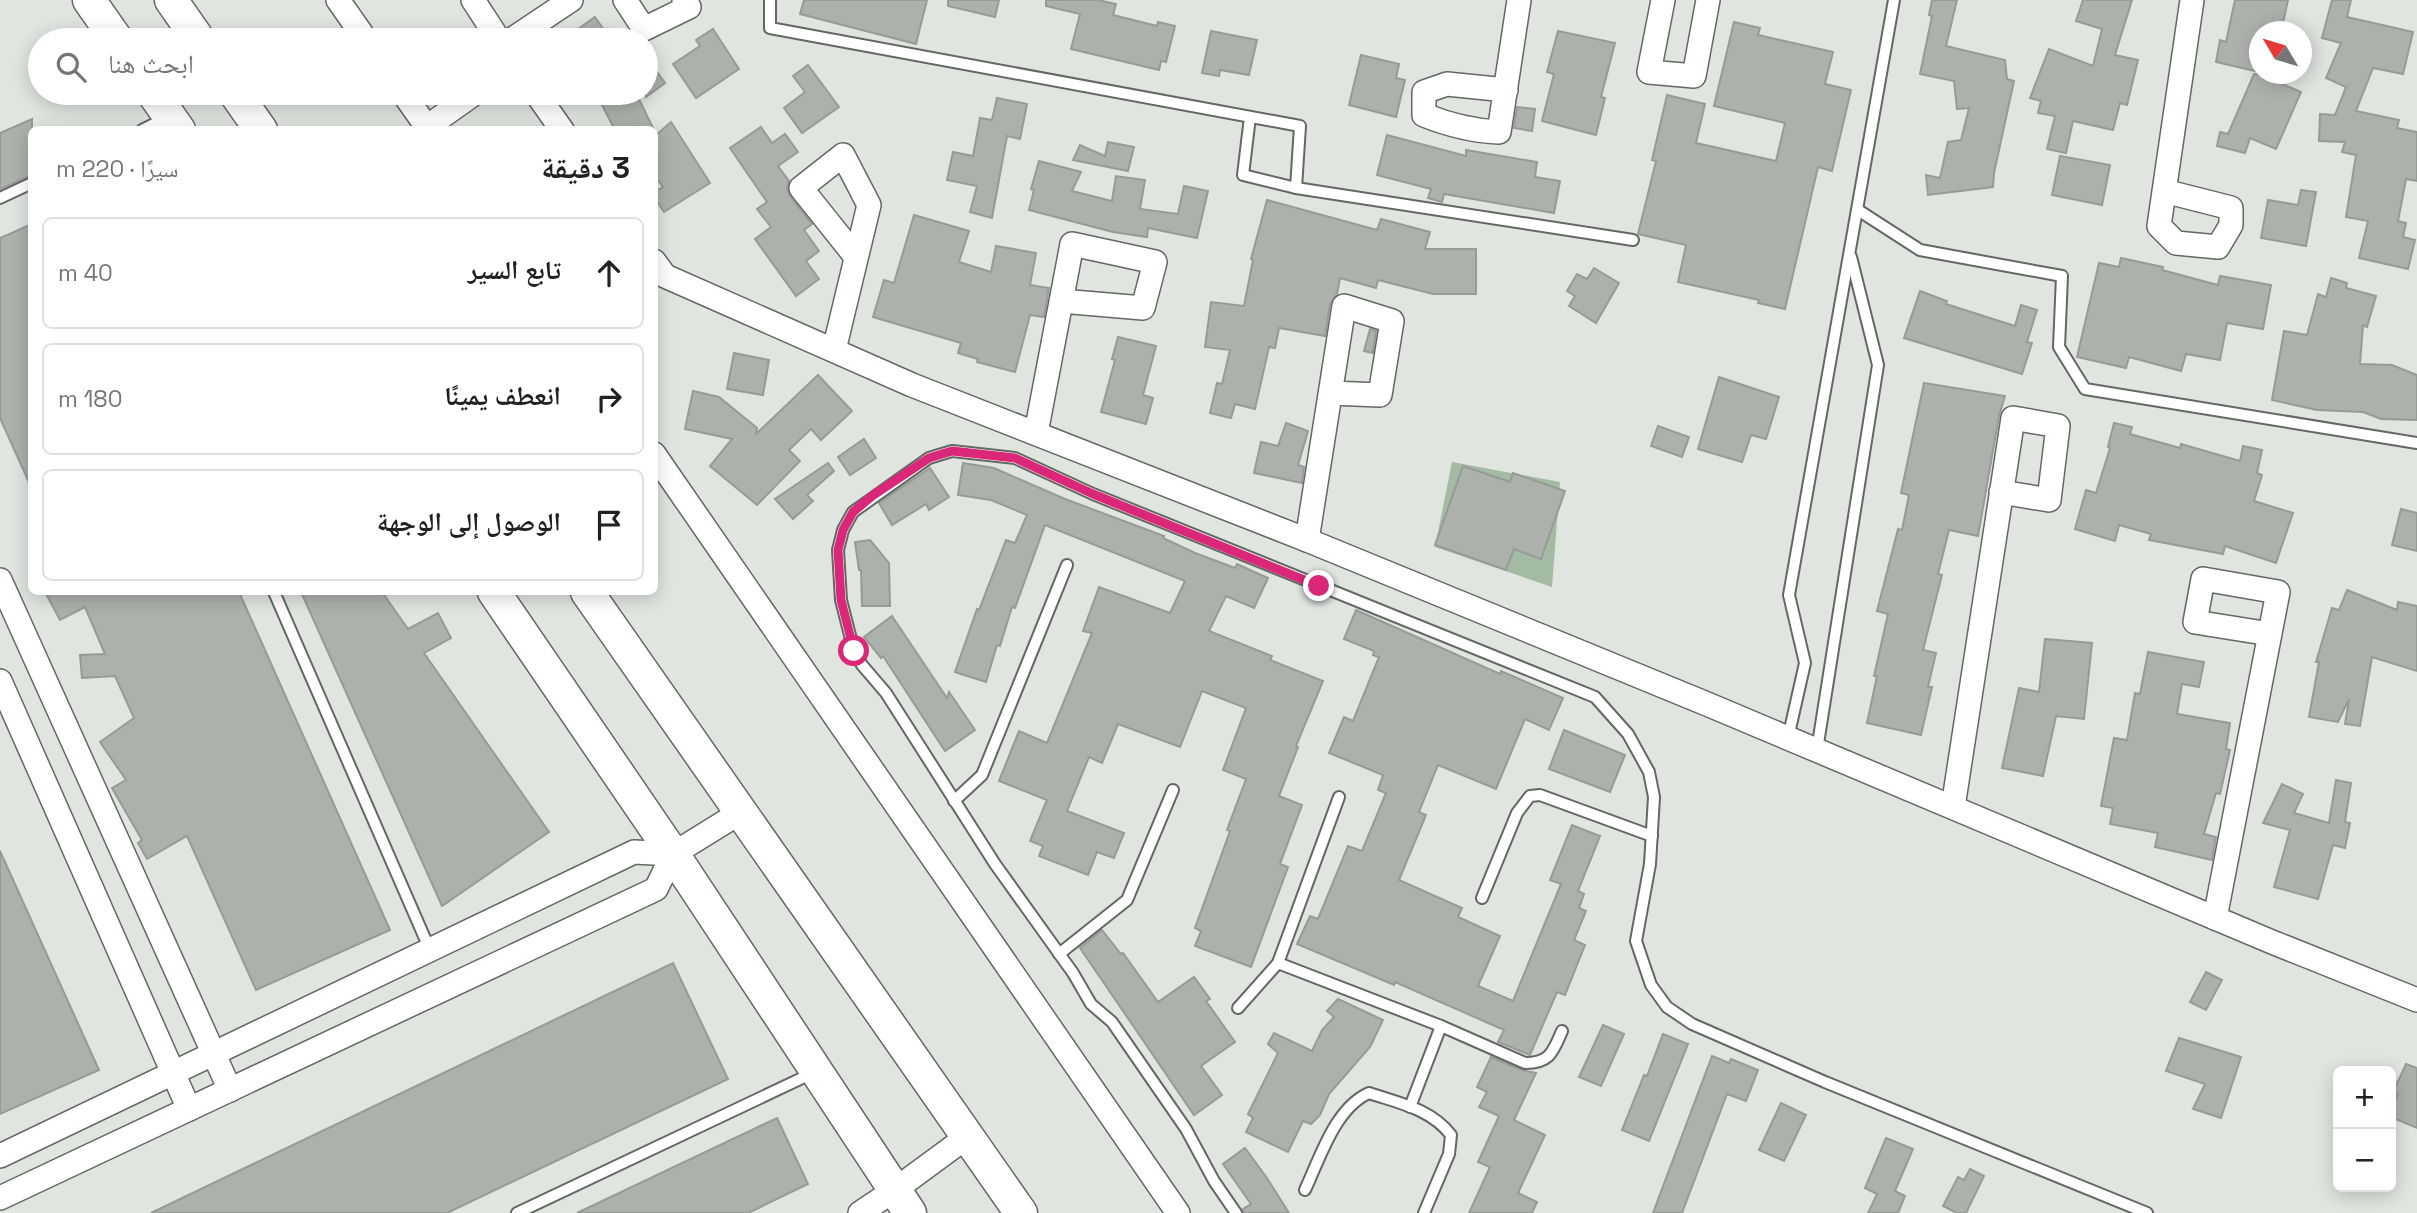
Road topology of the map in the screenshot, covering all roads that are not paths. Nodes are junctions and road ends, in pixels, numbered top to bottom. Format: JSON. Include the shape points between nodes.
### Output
{"nodes":[{"id":1,"x":89,"y":0,"type":"edge"},
{"id":2,"x":171,"y":0,"type":"edge"},
{"id":3,"x":338,"y":0,"type":"edge"},
{"id":4,"x":473,"y":0,"type":"edge"},
{"id":5,"x":571,"y":0,"type":"edge"},
{"id":6,"x":625,"y":0,"type":"edge"},
{"id":7,"x":684,"y":0,"type":"edge"},
{"id":8,"x":770,"y":0,"type":"edge"},
{"id":9,"x":1519,"y":0,"type":"edge"},
{"id":10,"x":1663,"y":0,"type":"edge"},
{"id":11,"x":1708,"y":0,"type":"edge"},
{"id":12,"x":1894,"y":0,"type":"edge"},
{"id":13,"x":2192,"y":0,"type":"edge"},
{"id":14,"x":109,"y":28,"type":"edge"},
{"id":15,"x":191,"y":28,"type":"edge"},
{"id":16,"x":358,"y":28,"type":"edge"},
{"id":17,"x":491,"y":28,"type":"edge"},
{"id":18,"x":528,"y":28,"type":"edge"},
{"id":19,"x":643,"y":28,"type":"edge"},
{"id":20,"x":646,"y":28,"type":"edge"},
{"id":21,"x":1506,"y":90,"type":"dead end"},
{"id":22,"x":243,"y":105,"type":"edge"},
{"id":23,"x":412,"y":105,"type":"edge"},
{"id":24,"x":459,"y":105,"type":"edge"},
{"id":25,"x":544,"y":105,"type":"edge"},
{"id":26,"x":1250,"y":117,"type":"junction"},
{"id":27,"x":258,"y":126,"type":"edge"},
{"id":28,"x":427,"y":126,"type":"edge"},
{"id":29,"x":431,"y":126,"type":"edge"},
{"id":30,"x":559,"y":126,"type":"edge"},
{"id":31,"x":28,"y":185,"type":"edge"},
{"id":32,"x":1296,"y":188,"type":"junction"},
{"id":33,"x":2164,"y":191,"type":"dead end"},
{"id":34,"x":0,"y":198,"type":"edge"},
{"id":35,"x":1858,"y":210,"type":"junction"},
{"id":36,"x":1633,"y":240,"type":"dead end"},
{"id":37,"x":1850,"y":253,"type":"junction"},
{"id":38,"x":856,"y":257,"type":"dead end"},
{"id":39,"x":658,"y":266,"type":"edge"},
{"id":40,"x":1061,"y":300,"type":"dead end"},
{"id":41,"x":834,"y":350,"type":"junction"},
{"id":42,"x":1331,"y":393,"type":"dead end"},
{"id":43,"x":1036,"y":433,"type":"junction"},
{"id":44,"x":2417,"y":443,"type":"edge"},
{"id":45,"x":658,"y":460,"type":"edge"},
{"id":46,"x":2001,"y":492,"type":"dead end"},
{"id":47,"x":1307,"y":540,"type":"junction"},
{"id":48,"x":1068,"y":565,"type":"dead end"},
{"id":49,"x":0,"y":580,"type":"edge"},
{"id":50,"x":275,"y":595,"type":"edge"},
{"id":51,"x":496,"y":595,"type":"edge"},
{"id":52,"x":589,"y":595,"type":"edge"},
{"id":53,"x":2270,"y":634,"type":"dead end"},
{"id":54,"x":0,"y":681,"type":"edge"},
{"id":55,"x":1788,"y":738,"type":"junction"},
{"id":56,"x":1817,"y":750,"type":"junction"},
{"id":57,"x":1173,"y":790,"type":"dead end"},
{"id":58,"x":1339,"y":797,"type":"dead end"},
{"id":59,"x":954,"y":801,"type":"junction"},
{"id":60,"x":1953,"y":807,"type":"junction"},
{"id":61,"x":741,"y":812,"type":"junction"},
{"id":62,"x":1652,"y":836,"type":"junction"},
{"id":63,"x":673,"y":854,"type":"junction"},
{"id":64,"x":1482,"y":898,"type":"dead end"},
{"id":65,"x":2215,"y":918,"type":"junction"},
{"id":66,"x":430,"y":950,"type":"junction"},
{"id":67,"x":1059,"y":954,"type":"junction"},
{"id":68,"x":1278,"y":963,"type":"junction"},
{"id":69,"x":2417,"y":1000,"type":"edge"},
{"id":70,"x":1238,"y":1008,"type":"dead end"},
{"id":71,"x":1441,"y":1026,"type":"junction"},
{"id":72,"x":1562,"y":1031,"type":"dead end"},
{"id":73,"x":213,"y":1054,"type":"junction"},
{"id":74,"x":816,"y":1072,"type":"junction"},
{"id":75,"x":173,"y":1073,"type":"junction"},
{"id":76,"x":230,"y":1090,"type":"junction"},
{"id":77,"x":1410,"y":1107,"type":"junction"},
{"id":78,"x":189,"y":1109,"type":"junction"},
{"id":79,"x":968,"y":1136,"type":"junction"},
{"id":80,"x":0,"y":1156,"type":"edge"},
{"id":81,"x":1304,"y":1191,"type":"dead end"},
{"id":82,"x":0,"y":1198,"type":"edge"},
{"id":83,"x":903,"y":1201,"type":"edge"},
{"id":84,"x":517,"y":1213,"type":"edge"},
{"id":85,"x":860,"y":1213,"type":"edge"},
{"id":86,"x":1021,"y":1213,"type":"edge"},
{"id":87,"x":1178,"y":1213,"type":"edge"},
{"id":88,"x":1236,"y":1213,"type":"edge"},
{"id":89,"x":1424,"y":1213,"type":"edge"},
{"id":90,"x":2147,"y":1213,"type":"edge"}],
"edges":[{"from":1,"to":14,"type":"main road"},
{"from":2,"to":15,"type":"main road"},
{"from":3,"to":16,"type":"street"},
{"from":4,"to":17,"type":"street"},
{"from":5,"to":18,"type":"street"},
{"from":6,"to":19,"type":"street"},
{"from":7,"to":20,"type":"street","via":[[689,7]]},
{"from":8,"to":26,"type":"lane","via":[[770,28]]},
{"from":9,"to":21,"type":"street"},
{"from":10,"to":11,"type":"street","via":[[1649,72],[1694,76]]},
{"from":12,"to":35,"type":"lane"},
{"from":13,"to":33,"type":"street"},
{"from":22,"to":27,"type":"main road"},
{"from":23,"to":28,"type":"street"},
{"from":24,"to":29,"type":"street"},
{"from":25,"to":30,"type":"street"},
{"from":26,"to":32,"type":"lane","via":[[1300,126]]},
{"from":26,"to":32,"type":"lane","via":[[1243,175]]},
{"from":31,"to":34,"type":"lane"},
{"from":32,"to":36,"type":"lane"},
{"from":35,"to":37,"type":"lane"},
{"from":35,"to":44,"type":"lane","via":[[1920,250],[2062,276],[2059,346],[2085,389]]},
{"from":37,"to":55,"type":"lane","via":[[1789,595],[1805,663]]},
{"from":37,"to":56,"type":"lane","via":[[1878,365]]},
{"from":38,"to":41,"type":"street"},
{"from":39,"to":41,"type":"street","via":[[665,276]]},
{"from":40,"to":43,"type":"street"},
{"from":41,"to":43,"type":"street"},
{"from":42,"to":47,"type":"street"},
{"from":43,"to":47,"type":"street"},
{"from":45,"to":87,"type":"street"},
{"from":46,"to":60,"type":"street"},
{"from":47,"to":55,"type":"street"},
{"from":48,"to":59,"type":"lane","via":[[982,775]]},
{"from":49,"to":73,"type":"street"},
{"from":50,"to":66,"type":"lane"},
{"from":51,"to":63,"type":"main road"},
{"from":52,"to":61,"type":"main road"},
{"from":53,"to":65,"type":"street"},
{"from":54,"to":75,"type":"street"},
{"from":55,"to":56,"type":"street"},
{"from":56,"to":60,"type":"street"},
{"from":57,"to":67,"type":"lane","via":[[1127,900]]},
{"from":58,"to":68,"type":"lane"},
{"from":59,"to":62,"type":"lane","via":[[854,651],[841,600],[838,550],[853,512],[929,458],[952,451],[1015,458],[1093,494],[1595,697],[1628,733],[1649,772],[1654,797]]},
{"from":59,"to":67,"type":"lane"},
{"from":60,"to":65,"type":"street"},
{"from":61,"to":63,"type":"street"},
{"from":61,"to":79,"type":"main road"},
{"from":62,"to":64,"type":"lane","via":[[1541,795],[1530,796],[1517,813]]},
{"from":62,"to":90,"type":"lane","via":[[1636,941],[1651,985],[1667,1007],[1692,1024],[1825,1082]]},
{"from":63,"to":66,"type":"street","via":[[634,852]]},
{"from":63,"to":74,"type":"main road"},
{"from":63,"to":76,"type":"street","via":[[656,889]]},
{"from":65,"to":69,"type":"street"},
{"from":66,"to":73,"type":"street"},
{"from":67,"to":88,"type":"lane","via":[[1186,1129]]},
{"from":68,"to":70,"type":"lane"},
{"from":68,"to":71,"type":"lane"},
{"from":71,"to":72,"type":"lane","via":[[1525,1063],[1540,1063],[1551,1054]]},
{"from":71,"to":77,"type":"lane"},
{"from":73,"to":75,"type":"street"},
{"from":73,"to":76,"type":"street"},
{"from":74,"to":83,"type":"main road"},
{"from":74,"to":84,"type":"lane"},
{"from":75,"to":78,"type":"street"},
{"from":75,"to":80,"type":"street"},
{"from":76,"to":78,"type":"street"},
{"from":77,"to":81,"type":"lane","via":[[1369,1093],[1357,1098],[1343,1112]]},
{"from":77,"to":89,"type":"lane","via":[[1425,1112],[1451,1135],[1449,1154]]},
{"from":78,"to":82,"type":"street"},
{"from":79,"to":83,"type":"street"},
{"from":79,"to":86,"type":"main road"},
{"from":83,"to":85,"type":"street"}]}
